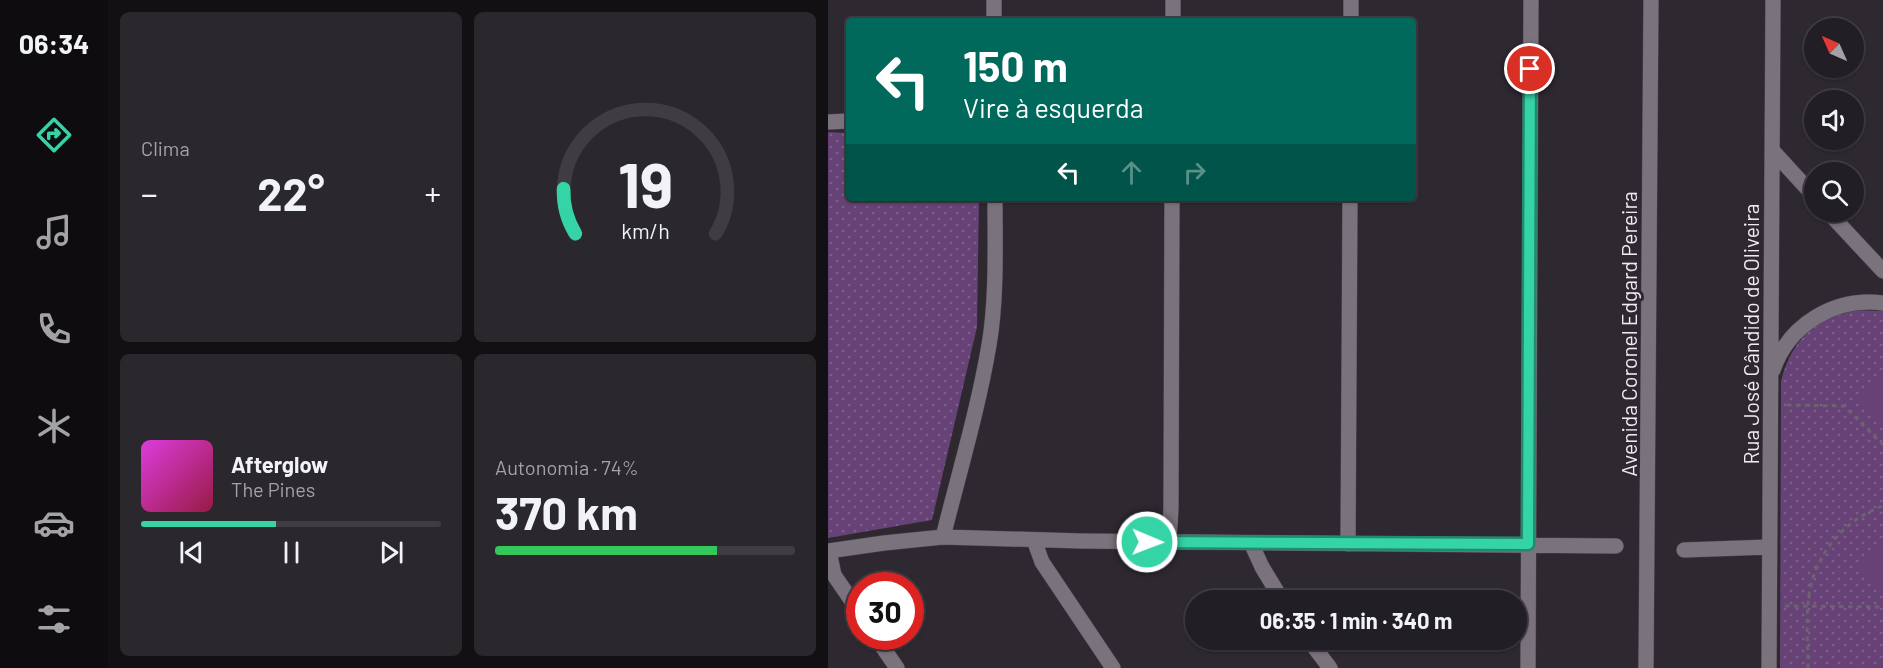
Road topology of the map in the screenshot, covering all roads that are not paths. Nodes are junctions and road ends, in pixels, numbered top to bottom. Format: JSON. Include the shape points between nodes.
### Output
{"nodes":[{"id":1,"x":994,"y":0,"type":"edge"},
{"id":2,"x":1173,"y":0,"type":"edge"},
{"id":3,"x":1352,"y":0,"type":"edge"},
{"id":4,"x":1531,"y":0,"type":"edge"},
{"id":5,"x":1651,"y":0,"type":"edge"},
{"id":6,"x":1773,"y":0,"type":"edge"},
{"id":7,"x":994,"y":18,"type":"edge"},
{"id":8,"x":1173,"y":18,"type":"edge"},
{"id":9,"x":1351,"y":18,"type":"edge"},
{"id":10,"x":846,"y":121,"type":"edge"},
{"id":11,"x":828,"y":122,"type":"edge"},
{"id":12,"x":1772,"y":150,"type":"junction"},
{"id":13,"x":1804,"y":185,"type":"edge"},
{"id":14,"x":995,"y":201,"type":"edge"},
{"id":15,"x":1172,"y":201,"type":"edge"},
{"id":16,"x":1350,"y":201,"type":"edge"},
{"id":17,"x":1837,"y":222,"type":"edge"},
{"id":18,"x":1883,"y":271,"type":"edge"},
{"id":19,"x":1883,"y":303,"type":"edge"},
{"id":20,"x":1770,"y":379,"type":"junction"},
{"id":21,"x":943,"y":537,"type":"junction"},
{"id":22,"x":1034,"y":540,"type":"junction"},
{"id":23,"x":1169,"y":542,"type":"junction"},
{"id":24,"x":1251,"y":543,"type":"junction"},
{"id":25,"x":1348,"y":544,"type":"junction"},
{"id":26,"x":1528,"y":544,"type":"junction"},
{"id":27,"x":1616,"y":546,"type":"dead end"},
{"id":28,"x":1769,"y":547,"type":"junction"},
{"id":29,"x":1684,"y":550,"type":"dead end"},
{"id":30,"x":829,"y":551,"type":"edge"},
{"id":31,"x":1276,"y":590,"type":"edge"},
{"id":32,"x":846,"y":593,"type":"edge"},
{"id":33,"x":885,"y":650,"type":"edge"},
{"id":34,"x":1316,"y":650,"type":"edge"},
{"id":35,"x":897,"y":668,"type":"edge"},
{"id":36,"x":1113,"y":668,"type":"edge"},
{"id":37,"x":1330,"y":668,"type":"edge"},
{"id":38,"x":1527,"y":668,"type":"edge"},
{"id":39,"x":1646,"y":668,"type":"edge"},
{"id":40,"x":1769,"y":668,"type":"edge"}],
"edges":[{"from":1,"to":7,"type":"street"},
{"from":2,"to":8,"type":"street"},
{"from":3,"to":9,"type":"street"},
{"from":4,"to":26,"type":"street"},
{"from":5,"to":39,"type":"street","name":"Avenida Coronel Edgard Pereira"},
{"from":6,"to":12,"type":"street","name":"Rua José Cândido de Oliveira"},
{"from":10,"to":11,"type":"street"},
{"from":12,"to":13,"type":"street"},
{"from":12,"to":20,"type":"street","name":"Rua José Cândido de Oliveira"},
{"from":14,"to":21,"type":"street","via":[[990,343]]},
{"from":15,"to":23,"type":"street"},
{"from":16,"to":25,"type":"street"},
{"from":17,"to":18,"type":"street"},
{"from":19,"to":20,"type":"street","via":[[1838,306],[1807,322],[1784,347]]},
{"from":20,"to":28,"type":"street","name":"Rua José Cândido de Oliveira"},
{"from":21,"to":22,"type":"street"},
{"from":21,"to":30,"type":"street"},
{"from":22,"to":23,"type":"street"},
{"from":22,"to":36,"type":"street","via":[[1042,562]]},
{"from":23,"to":24,"type":"street"},
{"from":24,"to":25,"type":"street"},
{"from":24,"to":31,"type":"street"},
{"from":25,"to":26,"type":"street"},
{"from":26,"to":27,"type":"street"},
{"from":26,"to":38,"type":"street"},
{"from":28,"to":29,"type":"street"},
{"from":28,"to":40,"type":"street","name":"Rua José Cândido de Oliveira"},
{"from":30,"to":32,"type":"street","via":[[834,575]]},
{"from":33,"to":35,"type":"street"},
{"from":34,"to":37,"type":"street"}]}
